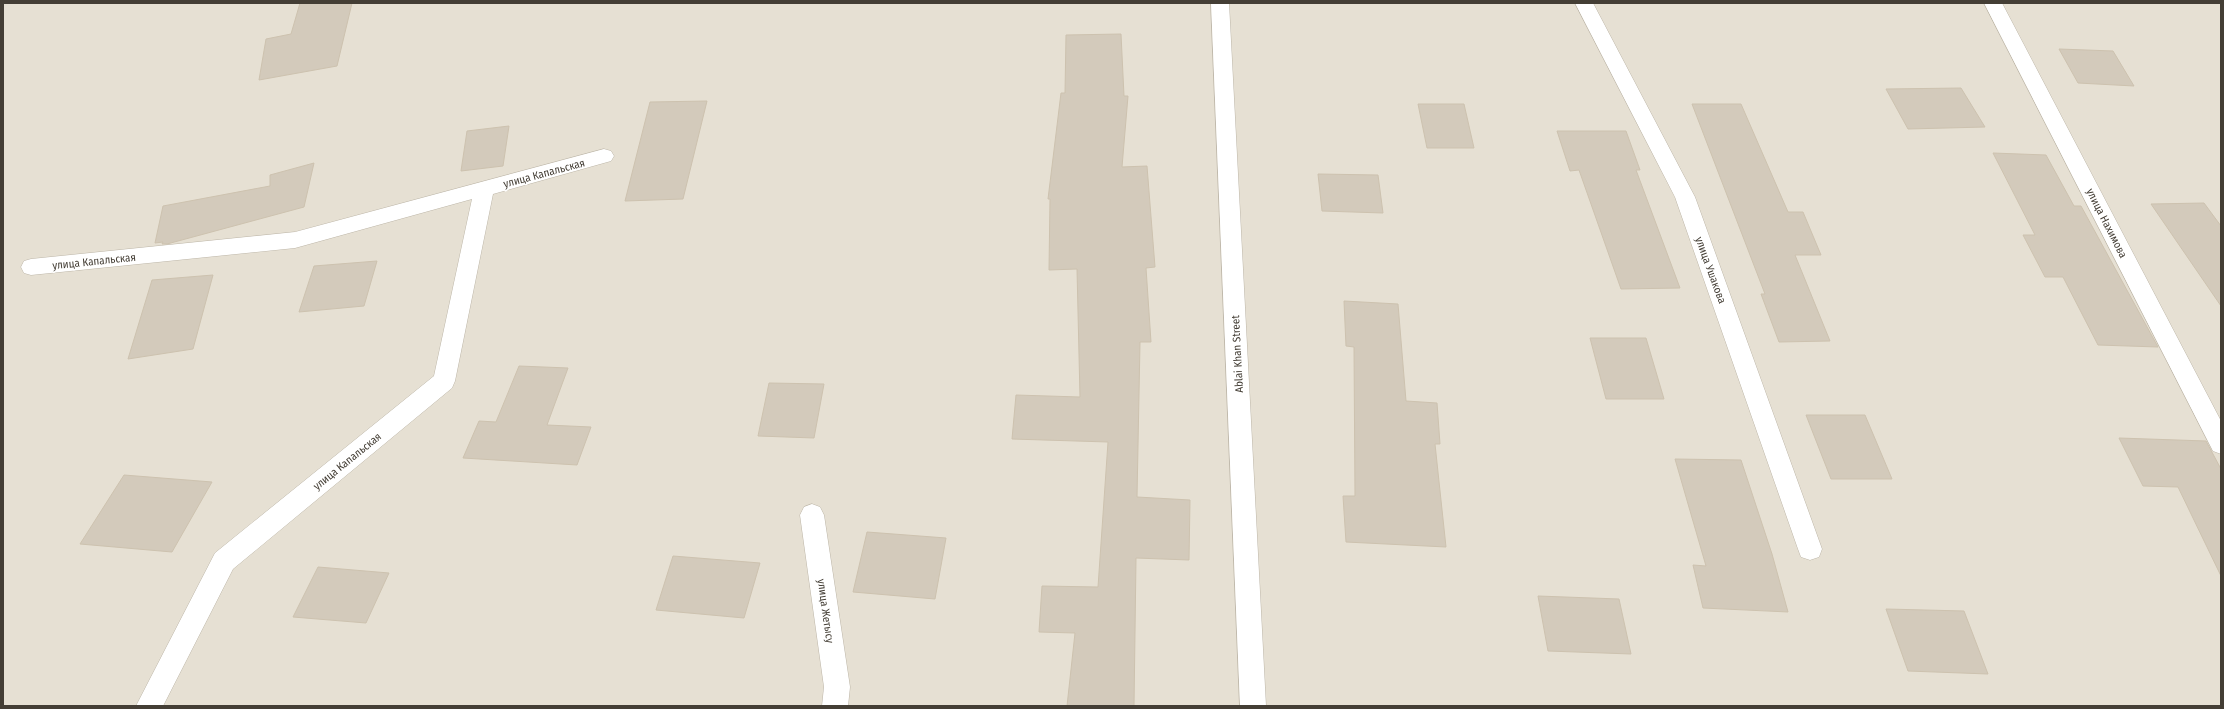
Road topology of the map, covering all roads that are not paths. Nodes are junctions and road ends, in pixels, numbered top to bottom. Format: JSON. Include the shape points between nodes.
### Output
{"nodes":[{"id":1,"x":1220,"y":3,"type":"edge"},
{"id":2,"x":1584,"y":3,"type":"edge"},
{"id":3,"x":1993,"y":3,"type":"edge"},
{"id":4,"x":604,"y":156,"type":"dead end"},
{"id":5,"x":484,"y":189,"type":"junction"},
{"id":6,"x":31,"y":267,"type":"dead end"},
{"id":7,"x":2221,"y":444,"type":"edge"},
{"id":8,"x":812,"y":515,"type":"dead end"},
{"id":9,"x":1810,"y":549,"type":"dead end"},
{"id":10,"x":149,"y":706,"type":"edge"},
{"id":11,"x":835,"y":706,"type":"edge"},
{"id":12,"x":1254,"y":706,"type":"edge"}],
"edges":[{"from":1,"to":12,"type":"street","name":"Ablai Khan Street"},
{"from":2,"to":9,"type":"street","name":"улица Ушакова","via":[[1685,197]]},
{"from":3,"to":7,"type":"street","name":"улица Нахимова"},
{"from":4,"to":5,"type":"street","name":"улица Капальская"},
{"from":5,"to":6,"type":"street","name":"улица Капальская","via":[[296,240]]},
{"from":5,"to":10,"type":"street","name":"улица Капальская","via":[[444,381],[224,561]]},
{"from":8,"to":11,"type":"street","name":"улица Жетысу","via":[[837,687]]}]}
